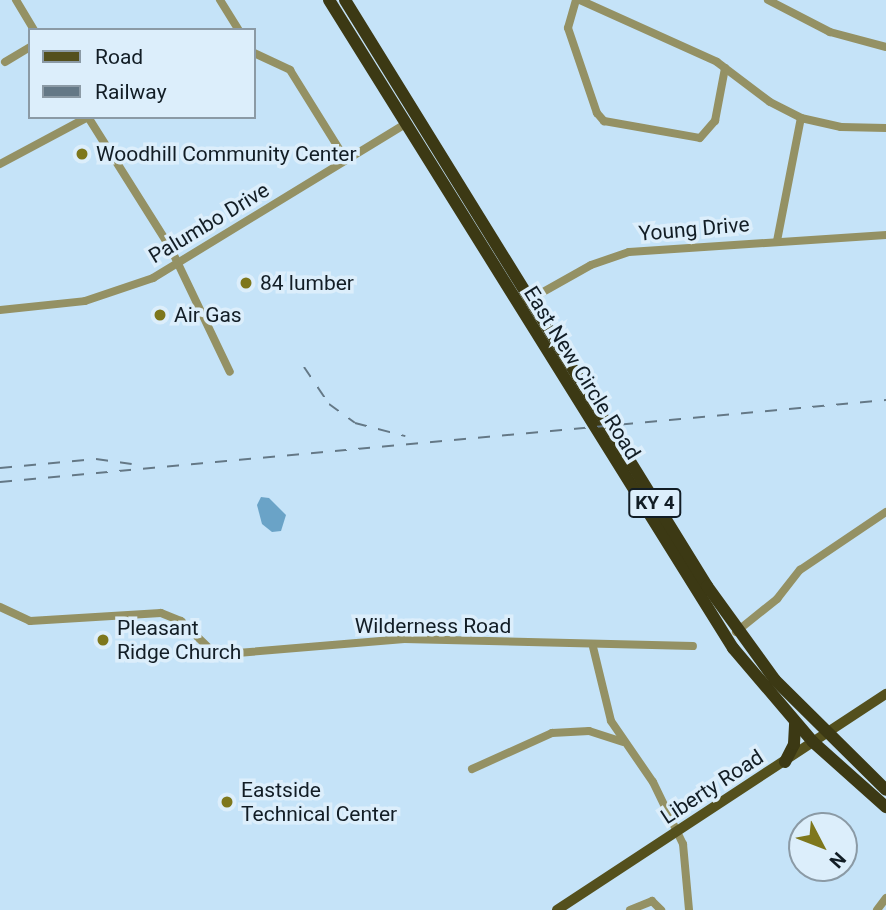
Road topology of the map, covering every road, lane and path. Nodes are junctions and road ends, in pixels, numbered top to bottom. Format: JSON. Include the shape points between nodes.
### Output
{"nodes":[{"id":1,"x":16,"y":0,"type":"edge"},
{"id":2,"x":220,"y":0,"type":"edge"},
{"id":3,"x":329,"y":0,"type":"edge"},
{"id":4,"x":345,"y":0,"type":"edge"},
{"id":5,"x":578,"y":0,"type":"edge"},
{"id":6,"x":768,"y":0,"type":"edge"},
{"id":7,"x":33,"y":28,"type":"edge"},
{"id":8,"x":238,"y":28,"type":"edge"},
{"id":9,"x":886,"y":47,"type":"edge"},
{"id":10,"x":28,"y":48,"type":"edge"},
{"id":11,"x":256,"y":54,"type":"edge"},
{"id":12,"x":5,"y":62,"type":"dead end"},
{"id":13,"x":725,"y":68,"type":"junction"},
{"id":14,"x":801,"y":118,"type":"junction"},
{"id":15,"x":84,"y":119,"type":"edge"},
{"id":16,"x":89,"y":119,"type":"edge"},
{"id":17,"x":411,"y":120,"type":"junction"},
{"id":18,"x":886,"y":128,"type":"edge"},
{"id":19,"x":346,"y":160,"type":"junction"},
{"id":20,"x":0,"y":164,"type":"edge"},
{"id":21,"x":886,"y":235,"type":"edge"},
{"id":22,"x":777,"y":241,"type":"junction"},
{"id":23,"x":178,"y":264,"type":"junction"},
{"id":24,"x":524,"y":303,"type":"junction"},
{"id":25,"x":0,"y":310,"type":"edge"},
{"id":26,"x":230,"y":372,"type":"dead end"},
{"id":27,"x":886,"y":512,"type":"edge"},
{"id":28,"x":0,"y":607,"type":"edge"},
{"id":29,"x":738,"y":631,"type":"junction"},
{"id":30,"x":727,"y":639,"type":"junction"},
{"id":31,"x":693,"y":646,"type":"dead end"},
{"id":32,"x":593,"y":647,"type":"junction"},
{"id":33,"x":886,"y":694,"type":"edge"},
{"id":34,"x":795,"y":723,"type":"junction"},
{"id":35,"x":824,"y":732,"type":"junction"},
{"id":36,"x":813,"y":742,"type":"junction"},
{"id":37,"x":624,"y":744,"type":"junction"},
{"id":38,"x":785,"y":762,"type":"junction"},
{"id":39,"x":472,"y":768,"type":"dead end"},
{"id":40,"x":886,"y":790,"type":"edge"},
{"id":41,"x":886,"y":807,"type":"edge"},
{"id":42,"x":676,"y":833,"type":"junction"},
{"id":43,"x":886,"y":898,"type":"edge"},
{"id":44,"x":557,"y":910,"type":"edge"},
{"id":45,"x":630,"y":910,"type":"edge"},
{"id":46,"x":662,"y":910,"type":"edge"},
{"id":47,"x":689,"y":910,"type":"edge"},
{"id":48,"x":877,"y":910,"type":"edge"}],
"edges":[{"from":1,"to":7,"type":"street"},
{"from":2,"to":8,"type":"street"},
{"from":3,"to":17,"type":"highway","name":"East New Circle Road","number":"KY 4"},
{"from":4,"to":17,"type":"highway","name":"East New Circle Road","number":"KY 4"},
{"from":5,"to":13,"type":"street"},
{"from":5,"to":13,"type":"street","via":[[568,28],[597,113],[604,121],[700,138],[715,121]]},
{"from":6,"to":9,"type":"street","via":[[837,34]]},
{"from":10,"to":12,"type":"street"},
{"from":11,"to":19,"type":"street","via":[[290,70]]},
{"from":13,"to":14,"type":"street","via":[[770,102]]},
{"from":14,"to":18,"type":"street","via":[[841,127]]},
{"from":14,"to":22,"type":"street"},
{"from":15,"to":20,"type":"street"},
{"from":16,"to":23,"type":"street"},
{"from":17,"to":19,"type":"street","name":"Palumbo Drive"},
{"from":17,"to":24,"type":"highway","name":"East New Circle Road","number":"KY 4"},
{"from":19,"to":23,"type":"street","name":"Palumbo Drive"},
{"from":21,"to":22,"type":"street","name":"Young Drive"},
{"from":22,"to":24,"type":"street","name":"Young Drive","via":[[629,252],[591,265]]},
{"from":23,"to":25,"type":"street","name":"Palumbo Drive","via":[[112,294]]},
{"from":23,"to":26,"type":"street"},
{"from":24,"to":29,"type":"highway","name":"East New Circle Road","number":"KY 4"},
{"from":24,"to":30,"type":"highway","name":"East New Circle Road","number":"KY 4"},
{"from":27,"to":29,"type":"street","via":[[800,570],[777,600]]},
{"from":28,"to":32,"type":"street","name":"Wilderness Road","via":[[30,621],[161,612],[181,621],[212,651],[225,654],[403,639]]},
{"from":29,"to":30,"type":"street"},
{"from":29,"to":35,"type":"highway","name":"East New Circle Road","number":"KY 4","via":[[775,680]]},
{"from":30,"to":34,"type":"highway","name":"East New Circle Road","number":"KY 4"},
{"from":31,"to":32,"type":"street","name":"Wilderness Road"},
{"from":32,"to":37,"type":"street","via":[[611,721]]},
{"from":33,"to":35,"type":"main road","name":"Liberty Road"},
{"from":34,"to":36,"type":"highway","name":"East New Circle Road","number":"KY 4"},
{"from":34,"to":38,"type":"highway","via":[[794,744]]},
{"from":35,"to":36,"type":"main road","name":"Liberty Road"},
{"from":35,"to":40,"type":"highway","name":"East New Circle Road","number":"KY 4"},
{"from":36,"to":38,"type":"main road","name":"Liberty Road"},
{"from":36,"to":41,"type":"highway","name":"East New Circle Road","number":"KY 4"},
{"from":37,"to":39,"type":"street","via":[[589,731],[552,733]]},
{"from":37,"to":42,"type":"street","via":[[653,782]]},
{"from":38,"to":42,"type":"main road","name":"Liberty Road"},
{"from":42,"to":44,"type":"main road","name":"Liberty Road"},
{"from":42,"to":47,"type":"street","via":[[682,844]]},
{"from":43,"to":48,"type":"street"},
{"from":45,"to":46,"type":"street","via":[[652,901]]}]}
